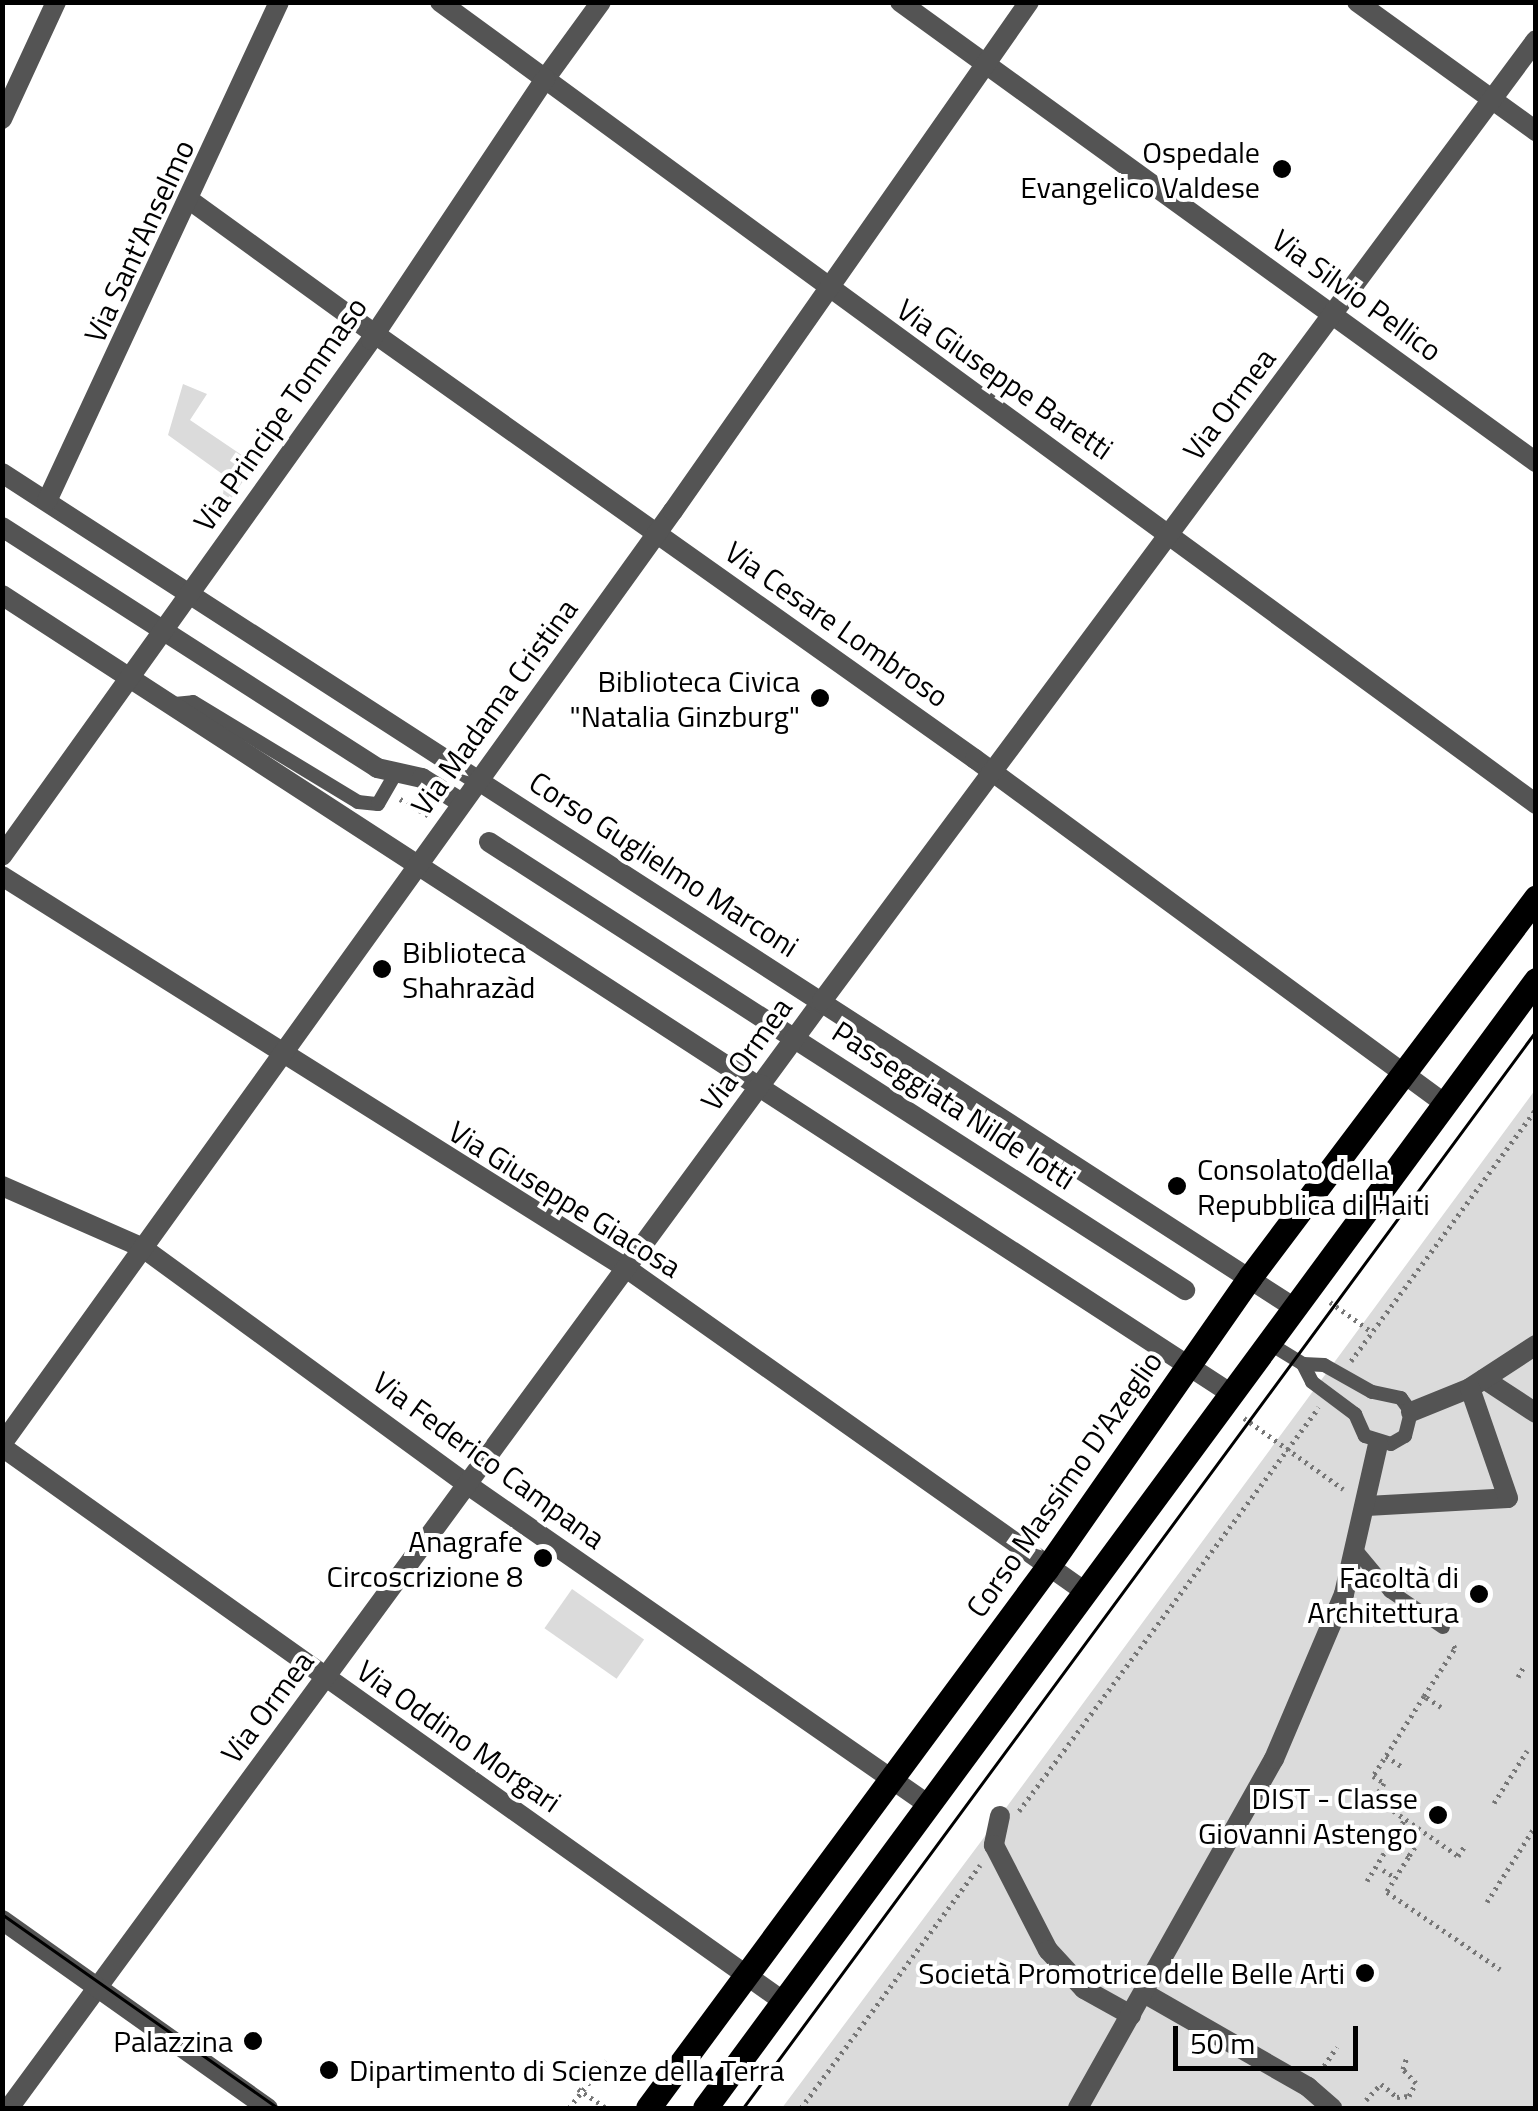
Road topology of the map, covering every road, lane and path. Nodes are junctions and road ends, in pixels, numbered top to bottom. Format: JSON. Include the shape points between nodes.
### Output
{"nodes":[{"id":1,"x":56,"y":2,"type":"edge"},
{"id":2,"x":279,"y":2,"type":"edge"},
{"id":3,"x":440,"y":2,"type":"edge"},
{"id":4,"x":601,"y":2,"type":"edge"},
{"id":5,"x":900,"y":2,"type":"edge"},
{"id":6,"x":1030,"y":2,"type":"edge"},
{"id":7,"x":1357,"y":2,"type":"edge"},
{"id":8,"x":1536,"y":40,"type":"edge"},
{"id":9,"x":986,"y":66,"type":"junction"},
{"id":10,"x":545,"y":79,"type":"junction"},
{"id":11,"x":1492,"y":99,"type":"junction"},
{"id":12,"x":2,"y":119,"type":"edge"},
{"id":13,"x":1536,"y":131,"type":"edge"},
{"id":14,"x":192,"y":201,"type":"junction"},
{"id":15,"x":830,"y":290,"type":"junction"},
{"id":16,"x":1332,"y":314,"type":"junction"},
{"id":17,"x":375,"y":334,"type":"junction"},
{"id":18,"x":1536,"y":462,"type":"edge"},
{"id":19,"x":2,"y":472,"type":"edge"},
{"id":20,"x":47,"y":501,"type":"junction"},
{"id":21,"x":2,"y":526,"type":"edge"},
{"id":22,"x":657,"y":534,"type":"junction"},
{"id":23,"x":1170,"y":534,"type":"junction"},
{"id":24,"x":2,"y":594,"type":"edge"},
{"id":25,"x":190,"y":594,"type":"junction"},
{"id":26,"x":165,"y":632,"type":"junction"},
{"id":27,"x":132,"y":677,"type":"junction"},
{"id":28,"x":174,"y":704,"type":"junction"},
{"id":29,"x":994,"y":773,"type":"junction"},
{"id":30,"x":394,"y":776,"type":"junction"},
{"id":31,"x":478,"y":780,"type":"junction"},
{"id":32,"x":462,"y":803,"type":"junction"},
{"id":33,"x":1536,"y":804,"type":"edge"},
{"id":34,"x":490,"y":842,"type":"dead end"},
{"id":35,"x":2,"y":856,"type":"edge"},
{"id":36,"x":420,"y":862,"type":"junction"},
{"id":37,"x":2,"y":876,"type":"edge"},
{"id":38,"x":1536,"y":898,"type":"edge"},
{"id":39,"x":1536,"y":980,"type":"edge"},
{"id":40,"x":822,"y":1001,"type":"junction"},
{"id":41,"x":794,"y":1038,"type":"junction"},
{"id":42,"x":281,"y":1054,"type":"junction"},
{"id":43,"x":1404,"y":1073,"type":"junction"},
{"id":44,"x":761,"y":1084,"type":"junction"},
{"id":45,"x":1444,"y":1103,"type":"junction"},
{"id":46,"x":1536,"y":1109,"type":"edge"},
{"id":47,"x":1526,"y":1121,"type":"junction"},
{"id":48,"x":1536,"y":1128,"type":"edge"},
{"id":49,"x":2,"y":1186,"type":"edge"},
{"id":50,"x":144,"y":1248,"type":"junction"},
{"id":51,"x":628,"y":1270,"type":"junction"},
{"id":52,"x":1250,"y":1277,"type":"junction"},
{"id":53,"x":1185,"y":1290,"type":"dead end"},
{"id":54,"x":1292,"y":1307,"type":"junction"},
{"id":55,"x":1267,"y":1342,"type":"junction"},
{"id":56,"x":1536,"y":1345,"type":"edge"},
{"id":57,"x":1188,"y":1364,"type":"junction"},
{"id":58,"x":1303,"y":1364,"type":"junction"},
{"id":59,"x":1341,"y":1375,"type":"junction"},
{"id":60,"x":1477,"y":1384,"type":"junction"},
{"id":61,"x":1230,"y":1392,"type":"junction"},
{"id":62,"x":1328,"y":1394,"type":"junction"},
{"id":63,"x":1410,"y":1412,"type":"junction"},
{"id":64,"x":1536,"y":1413,"type":"edge"},
{"id":65,"x":1257,"y":1428,"type":"dead end"},
{"id":66,"x":1378,"y":1444,"type":"junction"},
{"id":67,"x":2,"y":1445,"type":"edge"},
{"id":68,"x":1289,"y":1450,"type":"junction"},
{"id":69,"x":468,"y":1485,"type":"junction"},
{"id":70,"x":1343,"y":1488,"type":"dead end"},
{"id":71,"x":1367,"y":1503,"type":"junction"},
{"id":72,"x":1355,"y":1549,"type":"junction"},
{"id":73,"x":1047,"y":1568,"type":"junction"},
{"id":74,"x":1084,"y":1591,"type":"junction"},
{"id":75,"x":1444,"y":1627,"type":"joint"},
{"id":76,"x":1524,"y":1666,"type":"dead end"},
{"id":77,"x":1518,"y":1677,"type":"dead end"},
{"id":78,"x":326,"y":1678,"type":"junction"},
{"id":79,"x":1435,"y":1679,"type":"junction"},
{"id":80,"x":1444,"y":1685,"type":"dead end"},
{"id":81,"x":1424,"y":1696,"type":"junction"},
{"id":82,"x":1441,"y":1707,"type":"dead end"},
{"id":83,"x":1527,"y":1751,"type":"dead end"},
{"id":84,"x":1386,"y":1756,"type":"junction"},
{"id":85,"x":1404,"y":1768,"type":"dead end"},
{"id":86,"x":890,"y":1778,"type":"junction"},
{"id":87,"x":1494,"y":1802,"type":"dead end"},
{"id":88,"x":929,"y":1805,"type":"junction"},
{"id":89,"x":1000,"y":1816,"type":"dead end"},
{"id":90,"x":1405,"y":1819,"type":"junction"},
{"id":91,"x":1415,"y":1826,"type":"junction"},
{"id":92,"x":1536,"y":1826,"type":"edge"},
{"id":93,"x":1466,"y":1844,"type":"dead end"},
{"id":94,"x":994,"y":1845,"type":"junction"},
{"id":95,"x":1415,"y":1847,"type":"dead end"},
{"id":96,"x":1410,"y":1856,"type":"junction"},
{"id":97,"x":1383,"y":1870,"type":"dead end"},
{"id":98,"x":1396,"y":1878,"type":"junction"},
{"id":99,"x":1367,"y":1881,"type":"dead end"},
{"id":100,"x":1487,"y":1902,"type":"dead end"},
{"id":101,"x":2,"y":1920,"type":"edge"},
{"id":102,"x":1500,"y":1970,"type":"dead end"},
{"id":103,"x":746,"y":1974,"type":"junction"},
{"id":104,"x":95,"y":1986,"type":"junction"},
{"id":105,"x":1144,"y":1993,"type":"junction"},
{"id":106,"x":784,"y":2002,"type":"junction"},
{"id":107,"x":1132,"y":2015,"type":"junction"},
{"id":108,"x":1336,"y":2047,"type":"dead end"},
{"id":109,"x":1407,"y":2057,"type":"dead end"},
{"id":110,"x":606,"y":2061,"type":"dead end"},
{"id":111,"x":1324,"y":2066,"type":"dead end"},
{"id":112,"x":580,"y":2090,"type":"junction"},
{"id":113,"x":1366,"y":2100,"type":"dead end"},
{"id":114,"x":9,"y":2108,"type":"edge"},
{"id":115,"x":268,"y":2108,"type":"edge"},
{"id":116,"x":570,"y":2108,"type":"edge"},
{"id":117,"x":606,"y":2108,"type":"edge"},
{"id":118,"x":648,"y":2108,"type":"edge"},
{"id":119,"x":705,"y":2108,"type":"edge"},
{"id":120,"x":801,"y":2108,"type":"edge"},
{"id":121,"x":1078,"y":2108,"type":"edge"},
{"id":122,"x":1332,"y":2108,"type":"edge"}],
"edges":[{"from":1,"to":12,"type":"street"},
{"from":2,"to":14,"type":"street","name":"Via Sant'Anselmo"},
{"from":3,"to":10,"type":"street","name":"Via Giuseppe Baretti"},
{"from":4,"to":10,"type":"street","name":"Via Principe Tommaso"},
{"from":5,"to":9,"type":"street","name":"Via Silvio Pellico"},
{"from":6,"to":9,"type":"street","name":"Via Madama Cristina"},
{"from":7,"to":11,"type":"street"},
{"from":8,"to":11,"type":"street","name":"Via Ormea"},
{"from":9,"to":15,"type":"street","name":"Via Madama Cristina"},
{"from":9,"to":16,"type":"street","name":"Via Silvio Pellico"},
{"from":10,"to":15,"type":"street","name":"Via Giuseppe Baretti"},
{"from":10,"to":17,"type":"street","name":"Via Principe Tommaso"},
{"from":11,"to":13,"type":"street"},
{"from":11,"to":16,"type":"street","name":"Via Ormea"},
{"from":14,"to":17,"type":"street","name":"Via Cesare Lombroso"},
{"from":14,"to":20,"type":"street","name":"Via Sant'Anselmo"},
{"from":15,"to":22,"type":"street","name":"Via Madama Cristina"},
{"from":15,"to":23,"type":"street","name":"Via Giuseppe Baretti"},
{"from":16,"to":18,"type":"street","name":"Via Silvio Pellico"},
{"from":16,"to":23,"type":"street","name":"Via Ormea"},
{"from":17,"to":22,"type":"street","name":"Via Cesare Lombroso"},
{"from":17,"to":25,"type":"street","name":"Via Principe Tommaso"},
{"from":19,"to":20,"type":"street","name":"Corso Guglielmo Marconi"},
{"from":20,"to":25,"type":"street","name":"Corso Guglielmo Marconi"},
{"from":21,"to":26,"type":"street"},
{"from":22,"to":29,"type":"street","name":"Via Cesare Lombroso"},
{"from":22,"to":31,"type":"street","name":"Via Madama Cristina"},
{"from":23,"to":29,"type":"street","name":"Via Ormea"},
{"from":23,"to":33,"type":"street","name":"Via Giuseppe Baretti"},
{"from":24,"to":27,"type":"street"},
{"from":25,"to":26,"type":"street","name":"Via Principe Tommaso"},
{"from":25,"to":31,"type":"street","name":"Corso Guglielmo Marconi"},
{"from":26,"to":27,"type":"street","name":"Via Principe Tommaso"},
{"from":26,"to":30,"type":"street"},
{"from":27,"to":28,"type":"street"},
{"from":27,"to":35,"type":"street","name":"Via Principe Tommaso"},
{"from":28,"to":30,"type":"lane","via":[[194,702],[358,802],[378,804]]},
{"from":28,"to":36,"type":"street"},
{"from":29,"to":40,"type":"street","name":"Via Ormea"},
{"from":29,"to":43,"type":"street","name":"Via Cesare Lombroso"},
{"from":30,"to":32,"type":"street","via":[[422,778]]},
{"from":31,"to":32,"type":"street","name":"Via Madama Cristina"},
{"from":31,"to":40,"type":"street","name":"Corso Guglielmo Marconi"},
{"from":32,"to":36,"type":"street","name":"Via Madama Cristina"},
{"from":34,"to":41,"type":"street","name":"Passeggiata Nilde Iotti"},
{"from":36,"to":42,"type":"street","name":"Via Madama Cristina"},
{"from":36,"to":44,"type":"street"},
{"from":37,"to":42,"type":"street","name":"Via Giuseppe Giacosa"},
{"from":38,"to":43,"type":"main road","name":"Corso Massimo D'Azeglio"},
{"from":39,"to":45,"type":"main road"},
{"from":40,"to":41,"type":"street","name":"Via Ormea"},
{"from":40,"to":52,"type":"street","name":"Corso Guglielmo Marconi"},
{"from":41,"to":44,"type":"street","name":"Via Ormea"},
{"from":41,"to":53,"type":"street","name":"Passeggiata Nilde Iotti"},
{"from":42,"to":50,"type":"street","name":"Via Madama Cristina"},
{"from":42,"to":51,"type":"street","name":"Via Giuseppe Giacosa"},
{"from":43,"to":45,"type":"street","name":"Via Cesare Lombroso"},
{"from":43,"to":52,"type":"main road","name":"Corso Massimo D'Azeglio"},
{"from":44,"to":51,"type":"street","name":"Via Ormea"},
{"from":44,"to":57,"type":"street"},
{"from":45,"to":54,"type":"main road"},
{"from":46,"to":47,"type":"path"},
{"from":47,"to":48,"type":"path"},
{"from":47,"to":59,"type":"path"},
{"from":49,"to":50,"type":"street","name":"Via Federico Campana"},
{"from":50,"to":67,"type":"street","name":"Via Madama Cristina"},
{"from":50,"to":69,"type":"street","name":"Via Federico Campana"},
{"from":51,"to":69,"type":"street","name":"Via Ormea"},
{"from":51,"to":73,"type":"street","name":"Via Giuseppe Giacosa"},
{"from":52,"to":54,"type":"street","name":"Corso Guglielmo Marconi"},
{"from":52,"to":57,"type":"main road","name":"Corso Massimo D'Azeglio"},
{"from":54,"to":55,"type":"main road"},
{"from":55,"to":58,"type":"lane"},
{"from":55,"to":61,"type":"main road"},
{"from":56,"to":60,"type":"street"},
{"from":57,"to":61,"type":"street"},
{"from":57,"to":73,"type":"main road","name":"Corso Massimo D'Azeglio"},
{"from":58,"to":59,"type":"lane"},
{"from":58,"to":62,"type":"lane"},
{"from":59,"to":63,"type":"lane","via":[[1372,1392],[1393,1393]]},
{"from":60,"to":63,"type":"street"},
{"from":60,"to":64,"type":"street"},
{"from":60,"to":71,"type":"street","via":[[1514,1503]]},
{"from":61,"to":74,"type":"main road"},
{"from":62,"to":66,"type":"lane"},
{"from":62,"to":68,"type":"path"},
{"from":63,"to":66,"type":"lane","via":[[1405,1436]]},
{"from":65,"to":68,"type":"path"},
{"from":66,"to":71,"type":"street"},
{"from":67,"to":78,"type":"street","name":"Via Oddino Morgari"},
{"from":68,"to":70,"type":"path"},
{"from":68,"to":94,"type":"path"},
{"from":69,"to":78,"type":"street","name":"Via Ormea"},
{"from":69,"to":86,"type":"street","name":"Via Federico Campana"},
{"from":71,"to":72,"type":"street"},
{"from":72,"to":75,"type":"lane","via":[[1390,1591]]},
{"from":72,"to":105,"type":"street","via":[[1344,1594],[1274,1758]]},
{"from":73,"to":74,"type":"street","name":"Via Giuseppe Giacosa"},
{"from":73,"to":86,"type":"main road","name":"Corso Massimo D'Azeglio"},
{"from":74,"to":88,"type":"main road"},
{"from":75,"to":79,"type":"path","via":[[1455,1648]]},
{"from":76,"to":77,"type":"path"},
{"from":78,"to":103,"type":"street","name":"Via Oddino Morgari"},
{"from":78,"to":104,"type":"street","name":"Via Ormea"},
{"from":79,"to":80,"type":"path"},
{"from":79,"to":81,"type":"path"},
{"from":81,"to":82,"type":"path"},
{"from":81,"to":84,"type":"path"},
{"from":83,"to":87,"type":"path"},
{"from":84,"to":85,"type":"path"},
{"from":84,"to":90,"type":"path","via":[[1373,1776],[1384,1784],[1375,1798]]},
{"from":86,"to":88,"type":"street","name":"Via Federico Campana"},
{"from":86,"to":103,"type":"main road","name":"Corso Massimo D'Azeglio"},
{"from":88,"to":106,"type":"main road"},
{"from":89,"to":94,"type":"street"},
{"from":90,"to":91,"type":"path"},
{"from":90,"to":99,"type":"path"},
{"from":91,"to":93,"type":"path","via":[[1458,1856]]},
{"from":91,"to":96,"type":"path","via":[[1400,1849]]},
{"from":92,"to":100,"type":"path"},
{"from":94,"to":107,"type":"street","via":[[1048,1950],[1084,1989]]},
{"from":94,"to":120,"type":"path"},
{"from":95,"to":96,"type":"path"},
{"from":96,"to":98,"type":"path"},
{"from":97,"to":98,"type":"path"},
{"from":98,"to":102,"type":"path","via":[[1387,1893]]},
{"from":101,"to":104,"type":"street"},
{"from":103,"to":106,"type":"street","name":"Via Oddino Morgari"},
{"from":103,"to":118,"type":"main road","name":"Corso Massimo D'Azeglio"},
{"from":104,"to":114,"type":"street","name":"Via Ormea"},
{"from":104,"to":115,"type":"street"},
{"from":105,"to":107,"type":"street"},
{"from":105,"to":122,"type":"street","via":[[1308,2087]]},
{"from":106,"to":119,"type":"main road"},
{"from":107,"to":121,"type":"street"},
{"from":108,"to":111,"type":"path"},
{"from":109,"to":113,"type":"path","via":[[1403,2069],[1416,2083],[1414,2092],[1403,2098],[1381,2084]]},
{"from":110,"to":112,"type":"path"},
{"from":112,"to":116,"type":"path"},
{"from":112,"to":117,"type":"path"}]}
